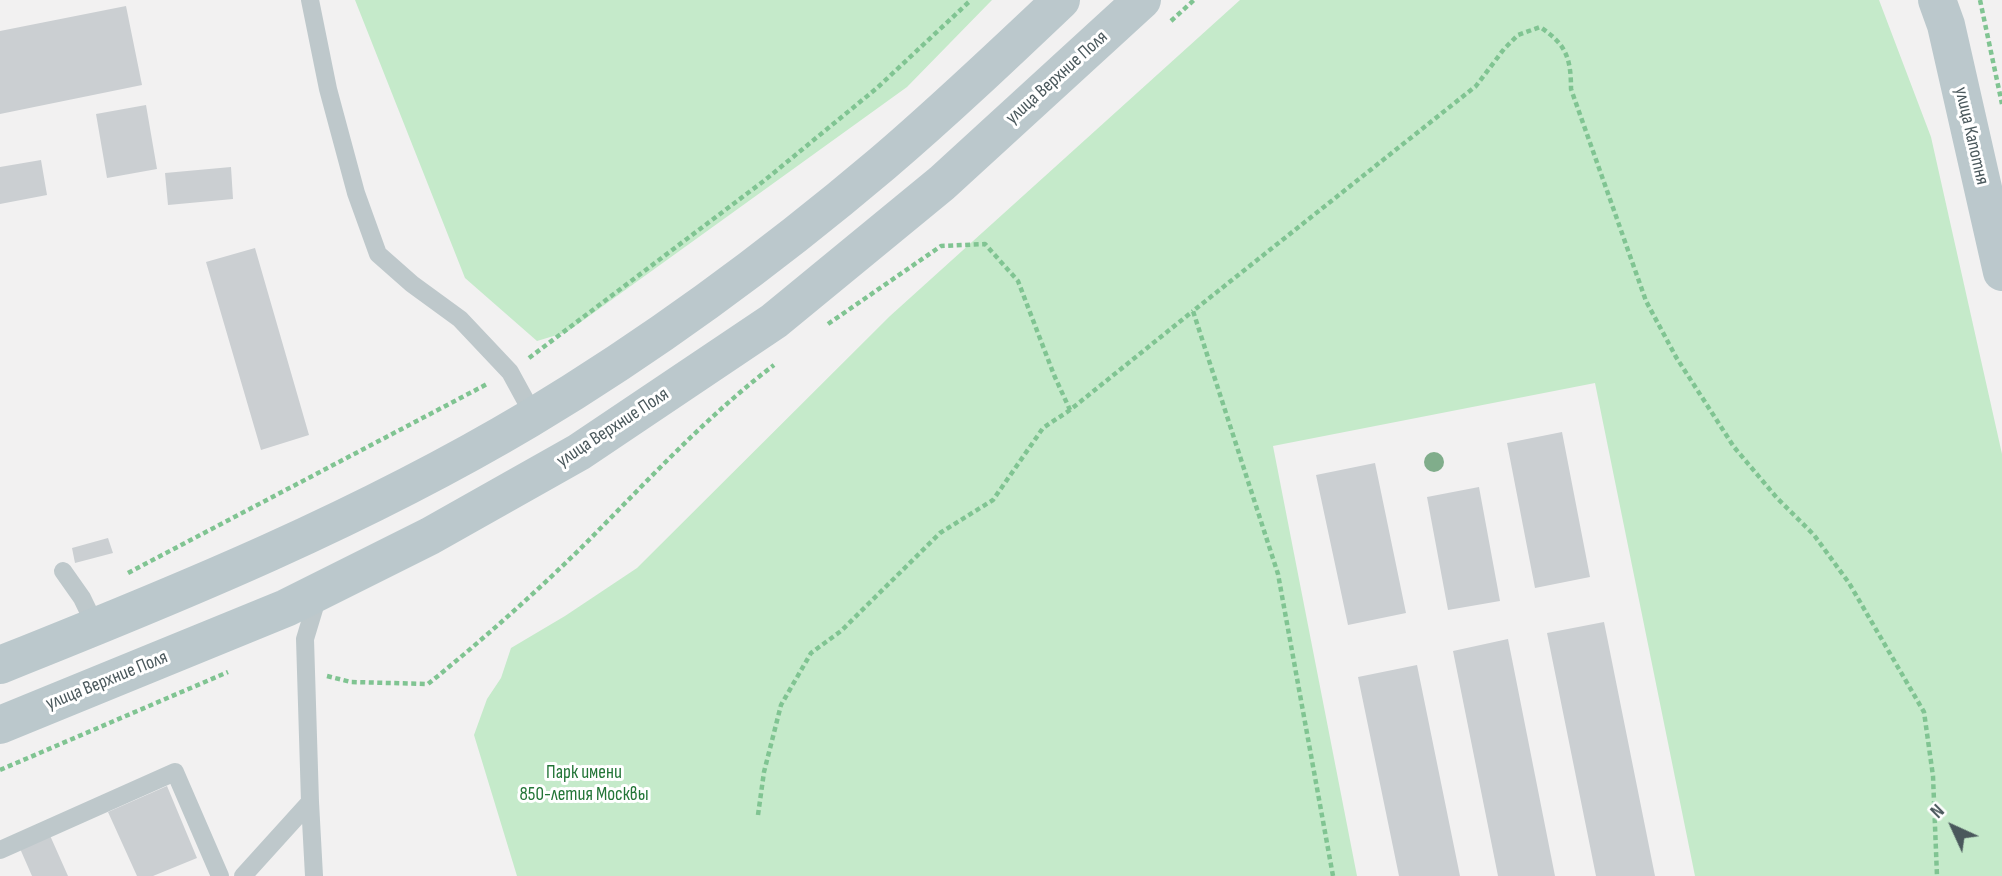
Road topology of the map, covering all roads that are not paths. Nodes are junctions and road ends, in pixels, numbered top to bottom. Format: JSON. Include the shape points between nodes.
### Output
{"nodes":[{"id":1,"x":310,"y":0,"type":"edge"},
{"id":2,"x":1061,"y":0,"type":"edge"},
{"id":3,"x":1142,"y":0,"type":"edge"},
{"id":4,"x":1937,"y":0,"type":"edge"},
{"id":5,"x":2002,"y":272,"type":"edge"},
{"id":6,"x":534,"y":416,"type":"junction"},
{"id":7,"x":63,"y":571,"type":"dead end"},
{"id":8,"x":320,"y":591,"type":"junction"},
{"id":9,"x":89,"y":612,"type":"junction"},
{"id":10,"x":0,"y":666,"type":"edge"},
{"id":11,"x":0,"y":725,"type":"edge"},
{"id":12,"x":310,"y":802,"type":"junction"},
{"id":13,"x":0,"y":850,"type":"edge"},
{"id":14,"x":220,"y":876,"type":"edge"},
{"id":15,"x":243,"y":876,"type":"edge"},
{"id":16,"x":314,"y":876,"type":"edge"}],
"edges":[{"from":1,"to":6,"type":"lane","via":[[328,89],[378,254],[460,319],[510,372]]},
{"from":2,"to":6,"type":"main road","via":[[886,161],[795,235],[656,337]]},
{"from":3,"to":8,"type":"main road","name":"улица Верхние Поля","via":[[942,183],[774,321],[579,452],[430,536]]},
{"from":4,"to":5,"type":"main road","name":"улица Капотня"},
{"from":6,"to":9,"type":"main road","via":[[268,554]]},
{"from":7,"to":9,"type":"lane"},
{"from":8,"to":11,"type":"main road","name":"улица Верхние Поля"},
{"from":8,"to":12,"type":"lane","via":[[305,639]]},
{"from":9,"to":10,"type":"main road"},
{"from":12,"to":15,"type":"lane"},
{"from":12,"to":16,"type":"lane"},
{"from":13,"to":14,"type":"lane","via":[[175,772]]}]}
